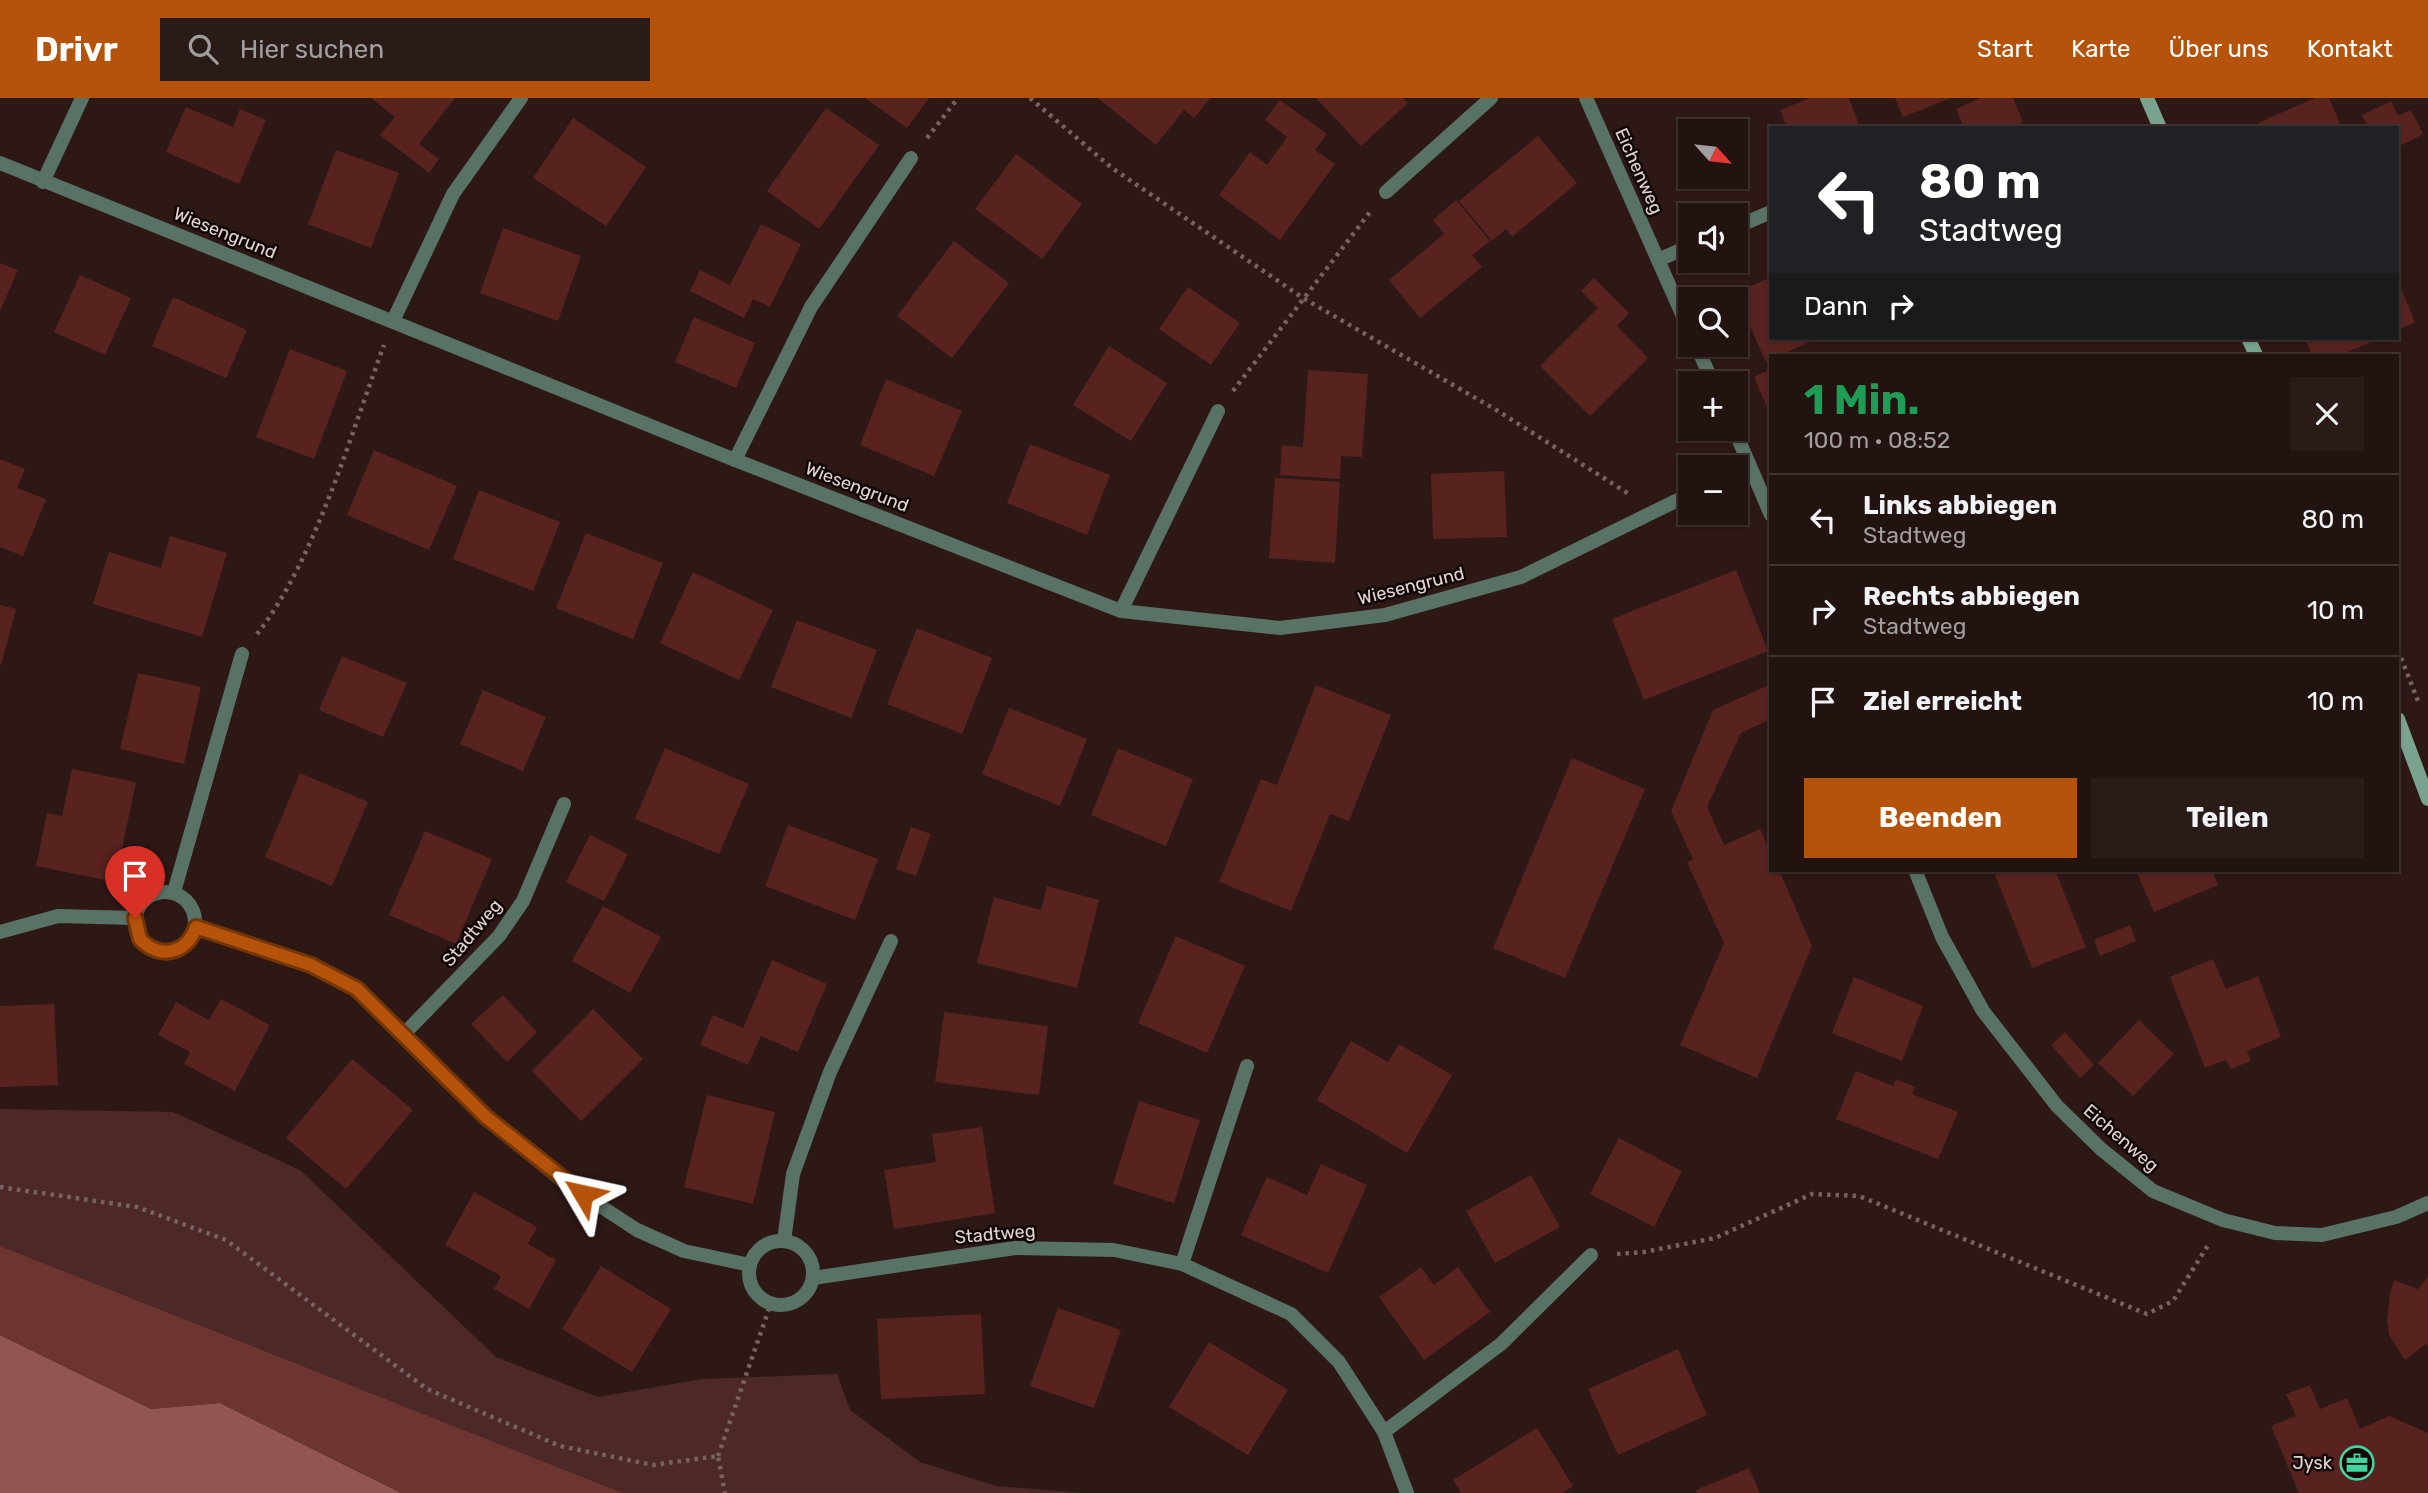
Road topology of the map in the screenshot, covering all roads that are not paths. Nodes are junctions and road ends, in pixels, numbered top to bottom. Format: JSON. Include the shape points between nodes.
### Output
{"nodes":[{"id":1,"x":82,"y":98,"type":"edge"},
{"id":2,"x":521,"y":98,"type":"edge"},
{"id":3,"x":1491,"y":98,"type":"edge"},
{"id":4,"x":1586,"y":98,"type":"edge"},
{"id":5,"x":2147,"y":98,"type":"edge"},
{"id":6,"x":2159,"y":126,"type":"edge"},
{"id":7,"x":911,"y":158,"type":"road end"},
{"id":8,"x":0,"y":163,"type":"edge"},
{"id":9,"x":43,"y":181,"type":"junction"},
{"id":10,"x":1386,"y":192,"type":"road end"},
{"id":11,"x":1769,"y":213,"type":"edge"},
{"id":12,"x":1748,"y":222,"type":"edge"},
{"id":13,"x":1678,"y":251,"type":"edge"},
{"id":14,"x":1658,"y":260,"type":"junction"},
{"id":15,"x":1678,"y":305,"type":"edge"},
{"id":16,"x":393,"y":320,"type":"junction"},
{"id":17,"x":1218,"y":411,"type":"road end"},
{"id":18,"x":735,"y":460,"type":"junction"},
{"id":19,"x":1748,"y":476,"type":"edge"},
{"id":20,"x":1678,"y":500,"type":"edge"},
{"id":21,"x":1769,"y":512,"type":"edge"},
{"id":22,"x":1121,"y":611,"type":"junction"},
{"id":23,"x":242,"y":654,"type":"road end"},
{"id":24,"x":2399,"y":722,"type":"edge"},
{"id":25,"x":2428,"y":799,"type":"edge"},
{"id":26,"x":564,"y":804,"type":"dead end"},
{"id":27,"x":1915,"y":872,"type":"edge"},
{"id":28,"x":174,"y":892,"type":"junction"},
{"id":29,"x":135,"y":918,"type":"junction"},
{"id":30,"x":196,"y":927,"type":"junction"},
{"id":31,"x":0,"y":932,"type":"edge"},
{"id":32,"x":891,"y":941,"type":"dead end"},
{"id":33,"x":405,"y":1033,"type":"junction"},
{"id":34,"x":1247,"y":1066,"type":"dead end"},
{"id":35,"x":2428,"y":1203,"type":"edge"},
{"id":36,"x":784,"y":1241,"type":"junction"},
{"id":37,"x":1591,"y":1255,"type":"road end"},
{"id":38,"x":1182,"y":1264,"type":"junction"},
{"id":39,"x":750,"y":1265,"type":"junction"},
{"id":40,"x":813,"y":1278,"type":"junction"},
{"id":41,"x":1384,"y":1432,"type":"junction"},
{"id":42,"x":1406,"y":1493,"type":"edge"}],
"edges":[{"from":1,"to":9,"type":"street"},
{"from":2,"to":16,"type":"street","via":[[453,194]]},
{"from":3,"to":10,"type":"street"},
{"from":4,"to":14,"type":"street","name":"Eichenweg"},
{"from":5,"to":6,"type":"street"},
{"from":7,"to":18,"type":"street","via":[[811,307]]},
{"from":8,"to":9,"type":"street","name":"Wiesengrund"},
{"from":9,"to":16,"type":"street","name":"Wiesengrund"},
{"from":11,"to":12,"type":"street"},
{"from":13,"to":14,"type":"street"},
{"from":14,"to":15,"type":"street","name":"Eichenweg"},
{"from":16,"to":18,"type":"street","name":"Wiesengrund"},
{"from":17,"to":22,"type":"street"},
{"from":18,"to":22,"type":"street","name":"Wiesengrund"},
{"from":19,"to":21,"type":"street"},
{"from":20,"to":22,"type":"street","name":"Wiesengrund","via":[[1521,577],[1385,615],[1280,628]]},
{"from":23,"to":28,"type":"street"},
{"from":24,"to":25,"type":"street"},
{"from":26,"to":33,"type":"street","name":"Stadtweg","via":[[523,901],[499,936]]},
{"from":27,"to":35,"type":"street","name":"Eichenweg","via":[[1942,937],[1983,1011],[2057,1106],[2153,1191],[2223,1220],[2275,1233],[2322,1235],[2396,1217]]},
{"from":28,"to":29,"type":"street","via":[[153,893]]},
{"from":28,"to":30,"type":"street","via":[[189,902]]},
{"from":29,"to":30,"type":"street","via":[[135,929],[146,946],[167,953],[186,945]]},
{"from":29,"to":31,"type":"street","via":[[58,916]]},
{"from":30,"to":33,"type":"street","via":[[311,965],[357,989]]},
{"from":32,"to":36,"type":"street","via":[[830,1072],[793,1174]]},
{"from":33,"to":39,"type":"street","via":[[486,1117],[565,1182],[637,1230],[684,1251]]},
{"from":34,"to":38,"type":"street"},
{"from":36,"to":39,"type":"street","via":[[766,1245]]},
{"from":36,"to":40,"type":"street","via":[[794,1243],[809,1257]]},
{"from":37,"to":41,"type":"street","via":[[1501,1345]]},
{"from":38,"to":40,"type":"street","name":"Stadtweg","via":[[1114,1250],[1015,1248]]},
{"from":38,"to":41,"type":"street","name":"Stadtweg","via":[[1292,1314],[1339,1362]]},
{"from":39,"to":40,"type":"street","via":[[752,1284],[771,1303],[793,1303],[809,1289]]},
{"from":41,"to":42,"type":"street","name":"Stadtweg"}]}
